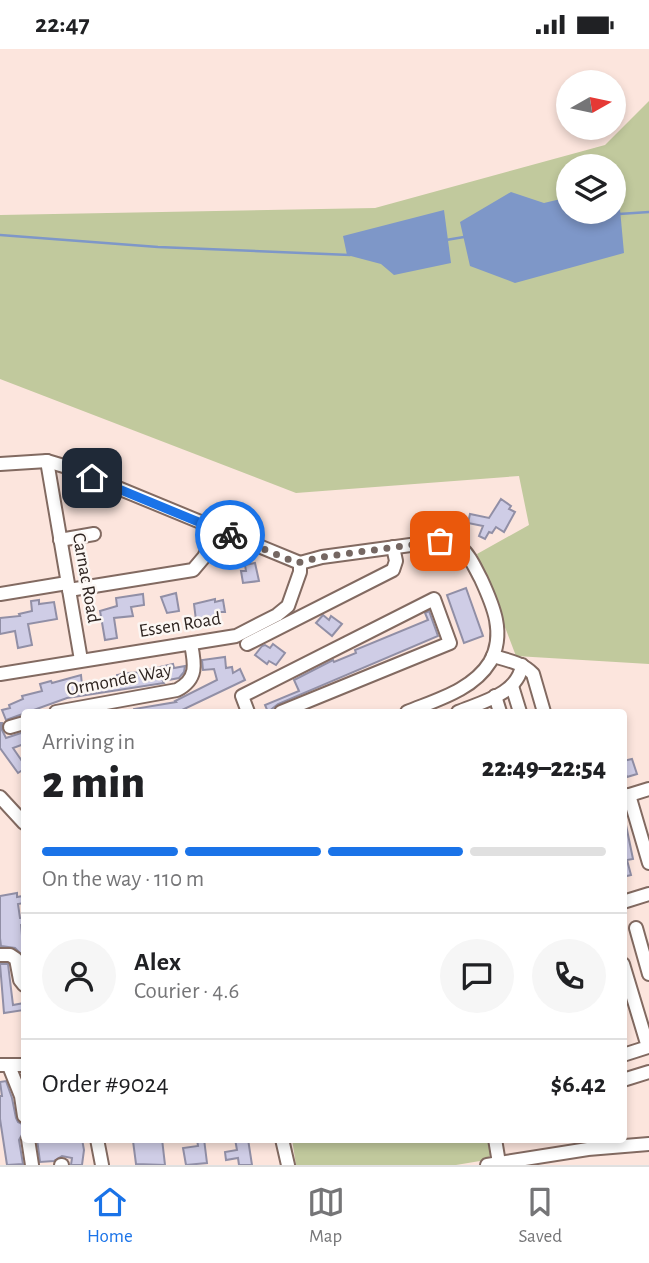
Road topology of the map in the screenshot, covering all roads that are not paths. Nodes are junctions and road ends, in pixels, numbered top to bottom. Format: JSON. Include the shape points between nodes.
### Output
{"nodes":[{"id":1,"x":47,"y":461,"type":"junction"},
{"id":2,"x":0,"y":464,"type":"edge"},
{"id":3,"x":217,"y":530,"type":"junction"},
{"id":4,"x":94,"y":534,"type":"dead end"},
{"id":5,"x":60,"y":540,"type":"junction"},
{"id":6,"x":394,"y":547,"type":"junction"},
{"id":7,"x":300,"y":563,"type":"junction"},
{"id":8,"x":68,"y":586,"type":"junction"},
{"id":9,"x":0,"y":594,"type":"edge"},
{"id":10,"x":191,"y":644,"type":"junction"},
{"id":11,"x":247,"y":644,"type":"dead end"},
{"id":12,"x":493,"y":656,"type":"junction"},
{"id":13,"x":81,"y":660,"type":"junction"},
{"id":14,"x":522,"y":665,"type":"junction"},
{"id":15,"x":0,"y":674,"type":"edge"},
{"id":16,"x":512,"y":686,"type":"junction"},
{"id":17,"x":495,"y":696,"type":"junction"},
{"id":18,"x":72,"y":709,"type":"edge"},
{"id":19,"x":247,"y":709,"type":"edge"},
{"id":20,"x":288,"y":709,"type":"edge"},
{"id":21,"x":414,"y":709,"type":"edge"},
{"id":22,"x":465,"y":709,"type":"edge"},
{"id":23,"x":499,"y":709,"type":"edge"},
{"id":24,"x":519,"y":709,"type":"edge"},
{"id":25,"x":543,"y":709,"type":"edge"},
{"id":26,"x":21,"y":724,"type":"edge"},
{"id":27,"x":10,"y":727,"type":"dead end"},
{"id":28,"x":649,"y":789,"type":"edge"},
{"id":29,"x":627,"y":796,"type":"edge"},
{"id":30,"x":0,"y":797,"type":"edge"},
{"id":31,"x":627,"y":799,"type":"edge"},
{"id":32,"x":21,"y":820,"type":"edge"},
{"id":33,"x":649,"y":863,"type":"edge"},
{"id":34,"x":649,"y":894,"type":"edge"},
{"id":35,"x":627,"y":901,"type":"edge"},
{"id":36,"x":636,"y":928,"type":"dead end"},
{"id":37,"x":0,"y":955,"type":"edge"},
{"id":38,"x":649,"y":974,"type":"edge"},
{"id":39,"x":627,"y":975,"type":"edge"},
{"id":40,"x":21,"y":981,"type":"edge"},
{"id":41,"x":646,"y":1030,"type":"edge"},
{"id":42,"x":649,"y":1049,"type":"edge"},
{"id":43,"x":627,"y":1054,"type":"edge"},
{"id":44,"x":5,"y":1065,"type":"edge"},
{"id":45,"x":649,"y":1072,"type":"edge"},
{"id":46,"x":627,"y":1079,"type":"edge"},
{"id":47,"x":21,"y":1090,"type":"edge"},
{"id":48,"x":29,"y":1143,"type":"edge"},
{"id":49,"x":98,"y":1143,"type":"edge"},
{"id":50,"x":283,"y":1143,"type":"edge"},
{"id":51,"x":495,"y":1143,"type":"edge"},
{"id":52,"x":649,"y":1144,"type":"edge"},
{"id":53,"x":287,"y":1163,"type":"edge"},
{"id":54,"x":493,"y":1164,"type":"edge"},
{"id":55,"x":32,"y":1165,"type":"edge"},
{"id":56,"x":102,"y":1165,"type":"edge"}],
"edges":[{"from":1,"to":2,"type":"street"},
{"from":1,"to":3,"type":"street"},
{"from":1,"to":5,"type":"street","name":"Carnac Road"},
{"from":3,"to":7,"type":"street"},
{"from":3,"to":8,"type":"street","via":[[193,570]]},
{"from":4,"to":5,"type":"street"},
{"from":5,"to":8,"type":"street","name":"Carnac Road"},
{"from":6,"to":7,"type":"street"},
{"from":6,"to":11,"type":"street","via":[[393,570]]},
{"from":6,"to":12,"type":"street","via":[[440,541],[468,554],[493,603],[498,639]]},
{"from":7,"to":10,"type":"street","name":"Essen Road","via":[[294,593],[285,609],[236,636]]},
{"from":8,"to":9,"type":"street"},
{"from":8,"to":13,"type":"street","name":"Carnac Road"},
{"from":10,"to":13,"type":"street","name":"Essen Road"},
{"from":10,"to":18,"type":"street","name":"Ormonde Way","via":[[194,674],[188,684],[177,690]]},
{"from":12,"to":14,"type":"street"},
{"from":12,"to":21,"type":"street","via":[[464,687]]},
{"from":13,"to":15,"type":"street","name":"Essen Road"},
{"from":14,"to":16,"type":"street"},
{"from":14,"to":25,"type":"street","via":[[533,674]]},
{"from":16,"to":17,"type":"street"},
{"from":16,"to":24,"type":"street"},
{"from":17,"to":22,"type":"street"},
{"from":17,"to":23,"type":"street"},
{"from":19,"to":20,"type":"street","via":[[242,697],[434,599],[450,643]]},
{"from":26,"to":27,"type":"street"},
{"from":28,"to":29,"type":"street"},
{"from":30,"to":32,"type":"street"},
{"from":31,"to":33,"type":"street"},
{"from":34,"to":35,"type":"street"},
{"from":36,"to":38,"type":"street"},
{"from":37,"to":40,"type":"street","via":[[16,959]]},
{"from":39,"to":41,"type":"street"},
{"from":41,"to":42,"type":"street"},
{"from":42,"to":43,"type":"street"},
{"from":44,"to":47,"type":"street"},
{"from":45,"to":46,"type":"street"},
{"from":48,"to":55,"type":"street"},
{"from":49,"to":56,"type":"street"},
{"from":50,"to":53,"type":"street"},
{"from":51,"to":54,"type":"street"},
{"from":52,"to":54,"type":"street"}]}
